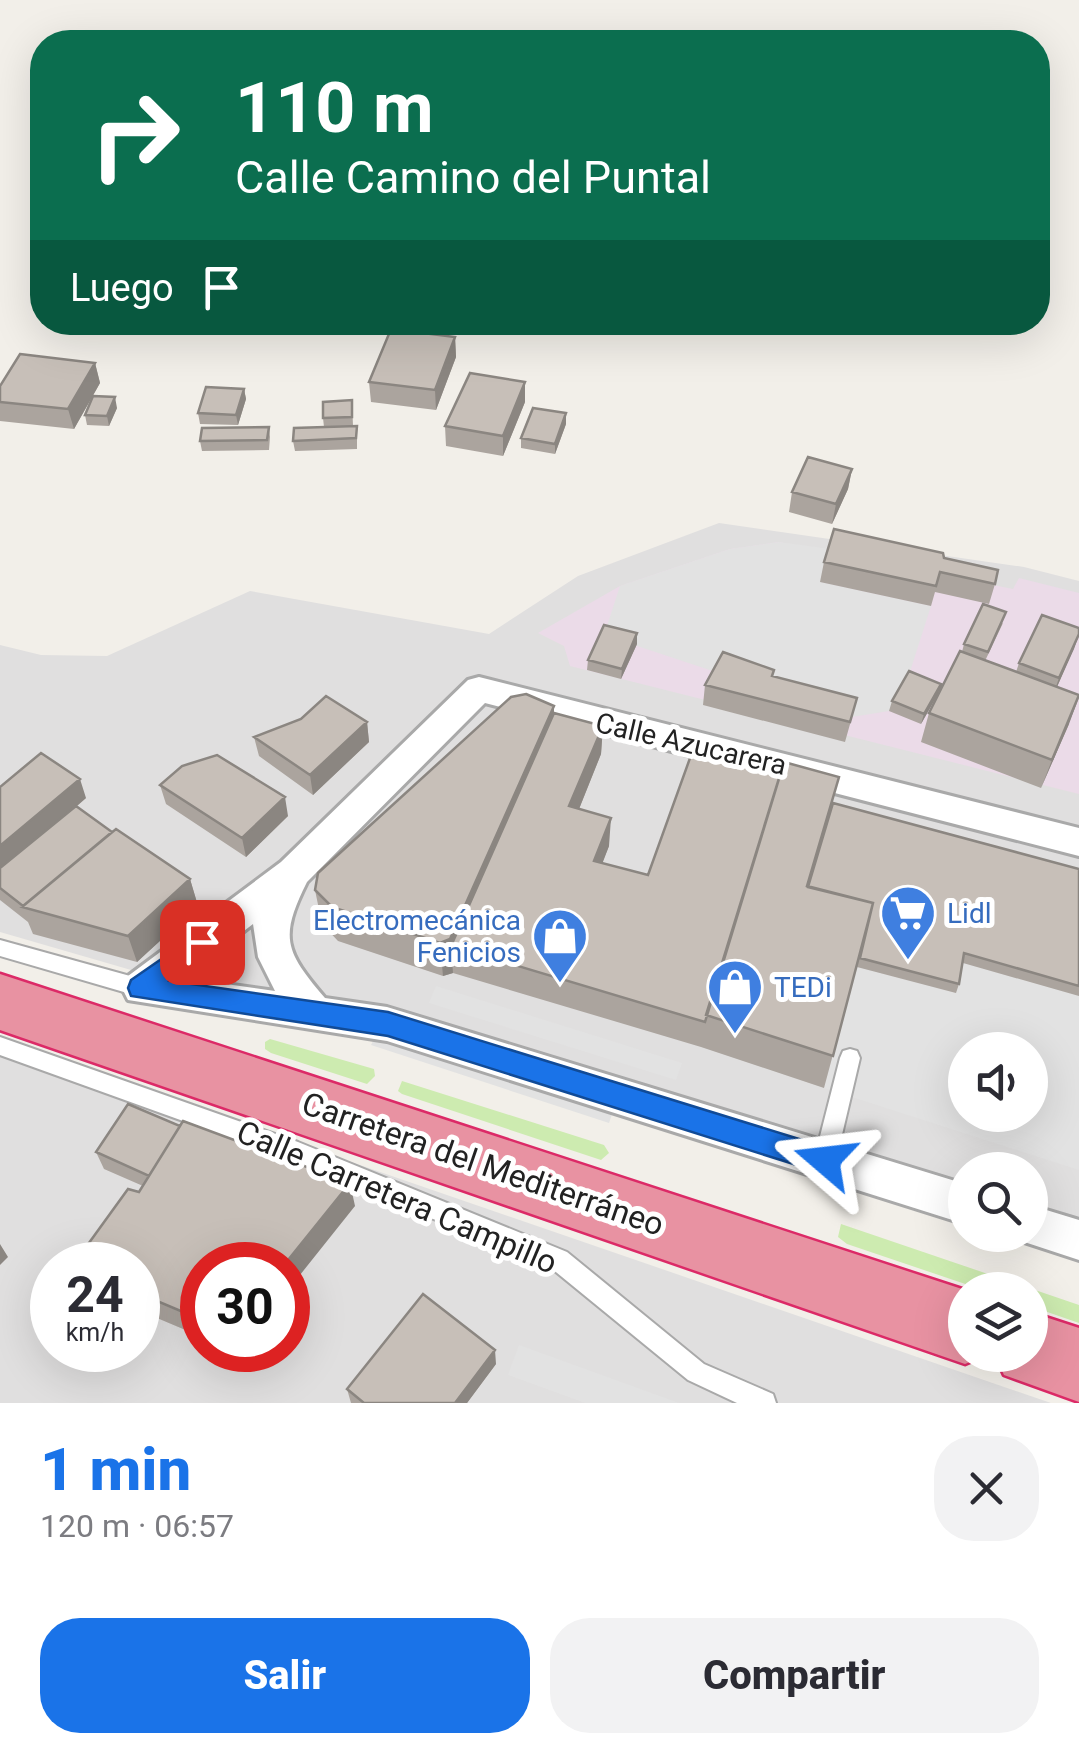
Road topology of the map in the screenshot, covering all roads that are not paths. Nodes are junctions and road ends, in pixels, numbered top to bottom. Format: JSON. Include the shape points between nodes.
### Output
{"nodes":[{"id":1,"x":1079,"y":842,"type":"edge"},
{"id":2,"x":294,"y":872,"type":"junction"},
{"id":3,"x":0,"y":948,"type":"edge"},
{"id":4,"x":141,"y":988,"type":"junction"},
{"id":5,"x":0,"y":1002,"type":"edge"},
{"id":6,"x":316,"y":1015,"type":"junction"},
{"id":7,"x":0,"y":1046,"type":"edge"},
{"id":8,"x":850,"y":1058,"type":"dead end"},
{"id":9,"x":825,"y":1160,"type":"junction"},
{"id":10,"x":948,"y":1199,"type":"edge"},
{"id":11,"x":1048,"y":1230,"type":"edge"},
{"id":12,"x":1079,"y":1240,"type":"edge"},
{"id":13,"x":948,"y":1320,"type":"edge"},
{"id":14,"x":1048,"y":1354,"type":"edge"},
{"id":15,"x":1079,"y":1365,"type":"edge"},
{"id":16,"x":764,"y":1403,"type":"edge"}],
"edges":[{"from":1,"to":2,"type":"street","name":"Calle Azucarera","via":[[479,690]]},
{"from":2,"to":4,"type":"street"},
{"from":2,"to":6,"type":"street","via":[[271,918],[276,953]]},
{"from":3,"to":4,"type":"lane"},
{"from":4,"to":6,"type":"street"},
{"from":5,"to":13,"type":"highway","name":"Carretera del Mediterráneo"},
{"from":6,"to":9,"type":"street","via":[[388,1024]]},
{"from":7,"to":16,"type":"lane","name":"Calle Carretera Campillo","via":[[298,1152],[559,1260],[696,1372]]},
{"from":8,"to":9,"type":"lane"},
{"from":9,"to":10,"type":"street"},
{"from":11,"to":12,"type":"street"},
{"from":14,"to":15,"type":"highway"}]}
